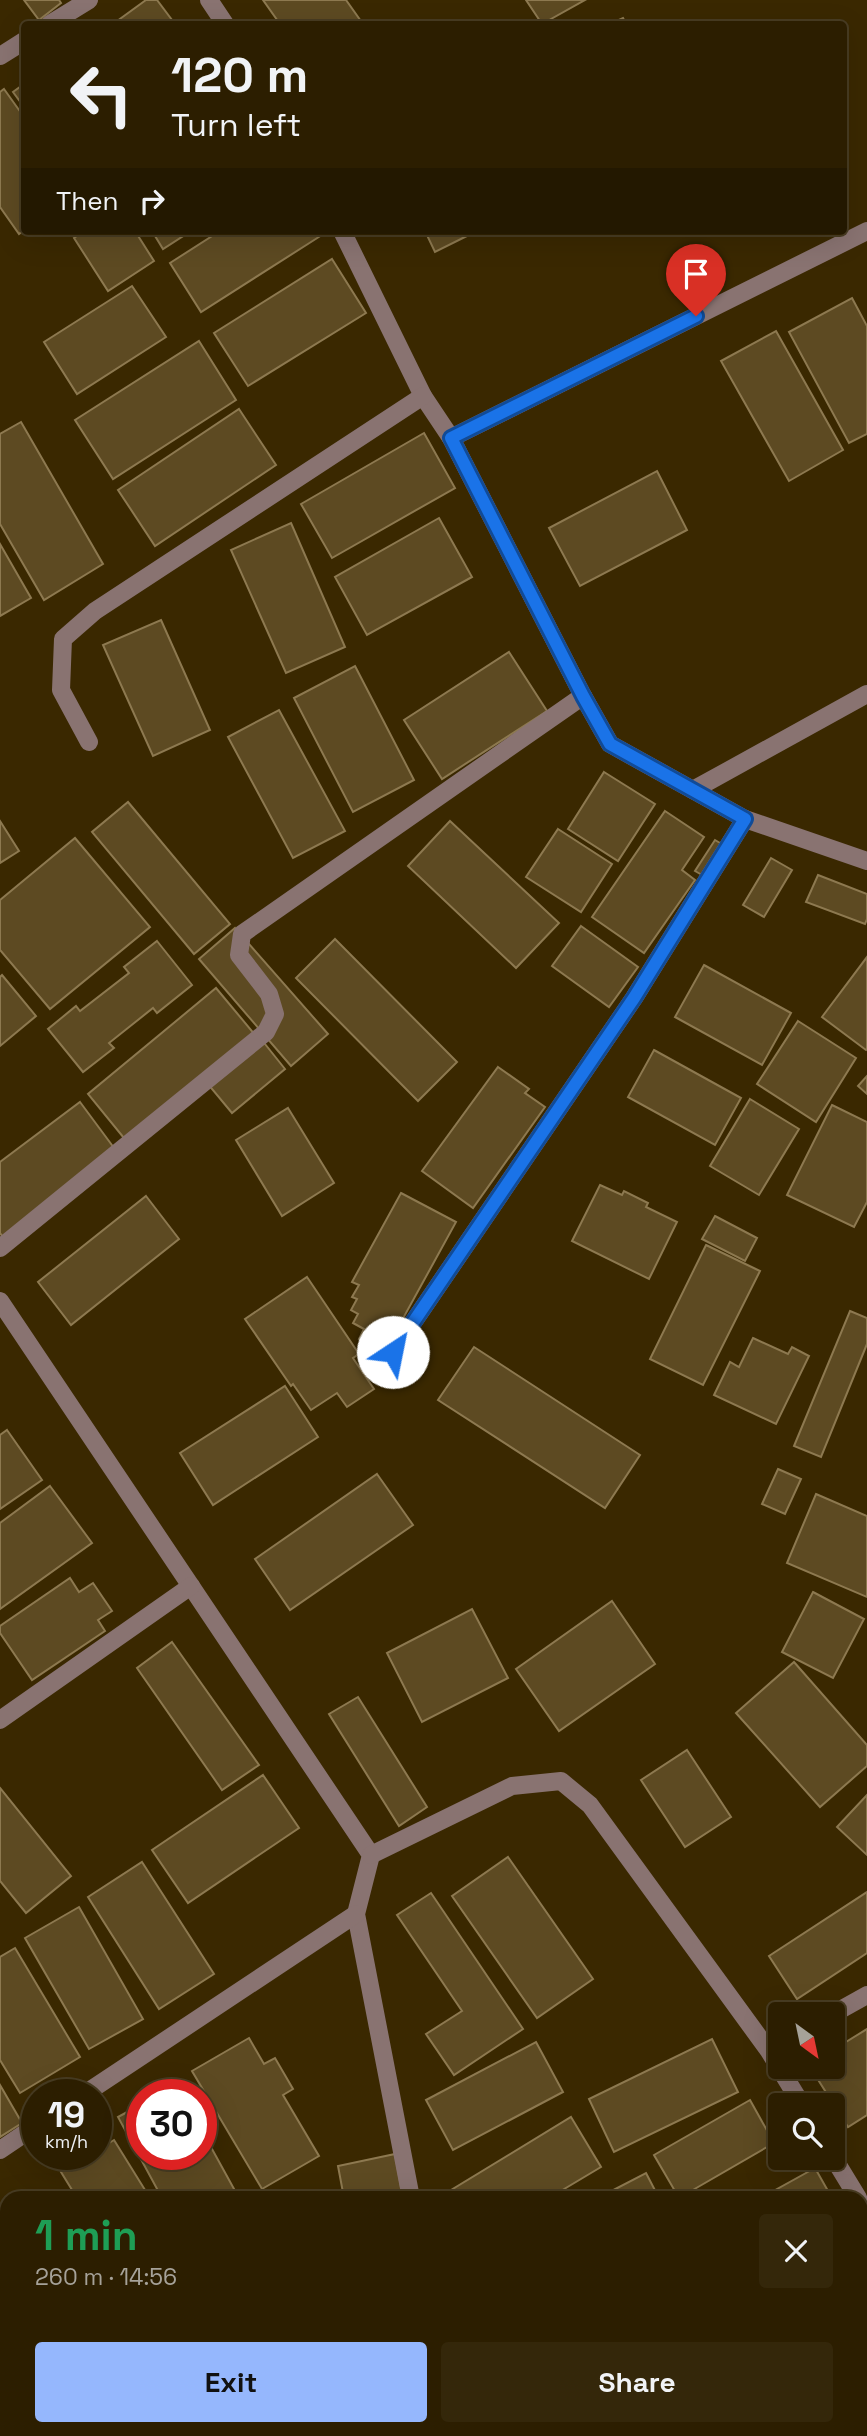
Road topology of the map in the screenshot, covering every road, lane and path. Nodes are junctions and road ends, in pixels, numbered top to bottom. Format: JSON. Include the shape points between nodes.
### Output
{"nodes":[{"id":1,"x":89,"y":0,"type":"edge"},
{"id":2,"x":209,"y":0,"type":"edge"},
{"id":3,"x":55,"y":21,"type":"edge"},
{"id":4,"x":223,"y":21,"type":"edge"},
{"id":5,"x":21,"y":43,"type":"edge"},
{"id":6,"x":0,"y":56,"type":"edge"},
{"id":7,"x":867,"y":231,"type":"edge"},
{"id":8,"x":344,"y":235,"type":"edge"},
{"id":9,"x":423,"y":396,"type":"junction"},
{"id":10,"x":451,"y":438,"type":"junction"},
{"id":11,"x":867,"y":694,"type":"edge"},
{"id":12,"x":583,"y":696,"type":"junction"},
{"id":13,"x":89,"y":742,"type":"dead end"},
{"id":14,"x":693,"y":790,"type":"junction"},
{"id":15,"x":745,"y":819,"type":"junction"},
{"id":16,"x":867,"y":860,"type":"edge"},
{"id":17,"x":0,"y":1248,"type":"edge"},
{"id":18,"x":0,"y":1301,"type":"edge"},
{"id":19,"x":393,"y":1352,"type":"dead end"},
{"id":20,"x":191,"y":1586,"type":"junction"},
{"id":21,"x":0,"y":1720,"type":"edge"},
{"id":22,"x":371,"y":1855,"type":"junction"},
{"id":23,"x":356,"y":1914,"type":"junction"},
{"id":24,"x":867,"y":1995,"type":"edge"},
{"id":25,"x":845,"y":2007,"type":"edge"},
{"id":26,"x":768,"y":2038,"type":"edge"},
{"id":27,"x":107,"y":2079,"type":"edge"},
{"id":28,"x":21,"y":2136,"type":"edge"},
{"id":29,"x":0,"y":2150,"type":"edge"},
{"id":30,"x":841,"y":2170,"type":"edge"},
{"id":31,"x":410,"y":2191,"type":"edge"},
{"id":32,"x":854,"y":2191,"type":"edge"}],
"edges":[{"from":1,"to":3,"type":"street"},
{"from":2,"to":4,"type":"street"},
{"from":5,"to":6,"type":"street"},
{"from":7,"to":10,"type":"street"},
{"from":8,"to":9,"type":"street"},
{"from":9,"to":10,"type":"street"},
{"from":9,"to":13,"type":"street","via":[[95,611],[63,639],[61,690]]},
{"from":10,"to":12,"type":"street"},
{"from":11,"to":14,"type":"street"},
{"from":12,"to":14,"type":"street","via":[[610,744]]},
{"from":12,"to":17,"type":"street","via":[[242,934],[239,955],[269,994],[275,1014],[266,1032]]},
{"from":14,"to":15,"type":"street"},
{"from":15,"to":16,"type":"street"},
{"from":15,"to":19,"type":"street","via":[[634,998]]},
{"from":18,"to":20,"type":"street"},
{"from":20,"to":21,"type":"street"},
{"from":20,"to":22,"type":"street"},
{"from":22,"to":23,"type":"street"},
{"from":22,"to":26,"type":"street","via":[[512,1786],[561,1781],[590,1805]]},
{"from":23,"to":27,"type":"street"},
{"from":23,"to":31,"type":"street"},
{"from":24,"to":25,"type":"street"},
{"from":28,"to":29,"type":"street"},
{"from":30,"to":32,"type":"street"}]}
